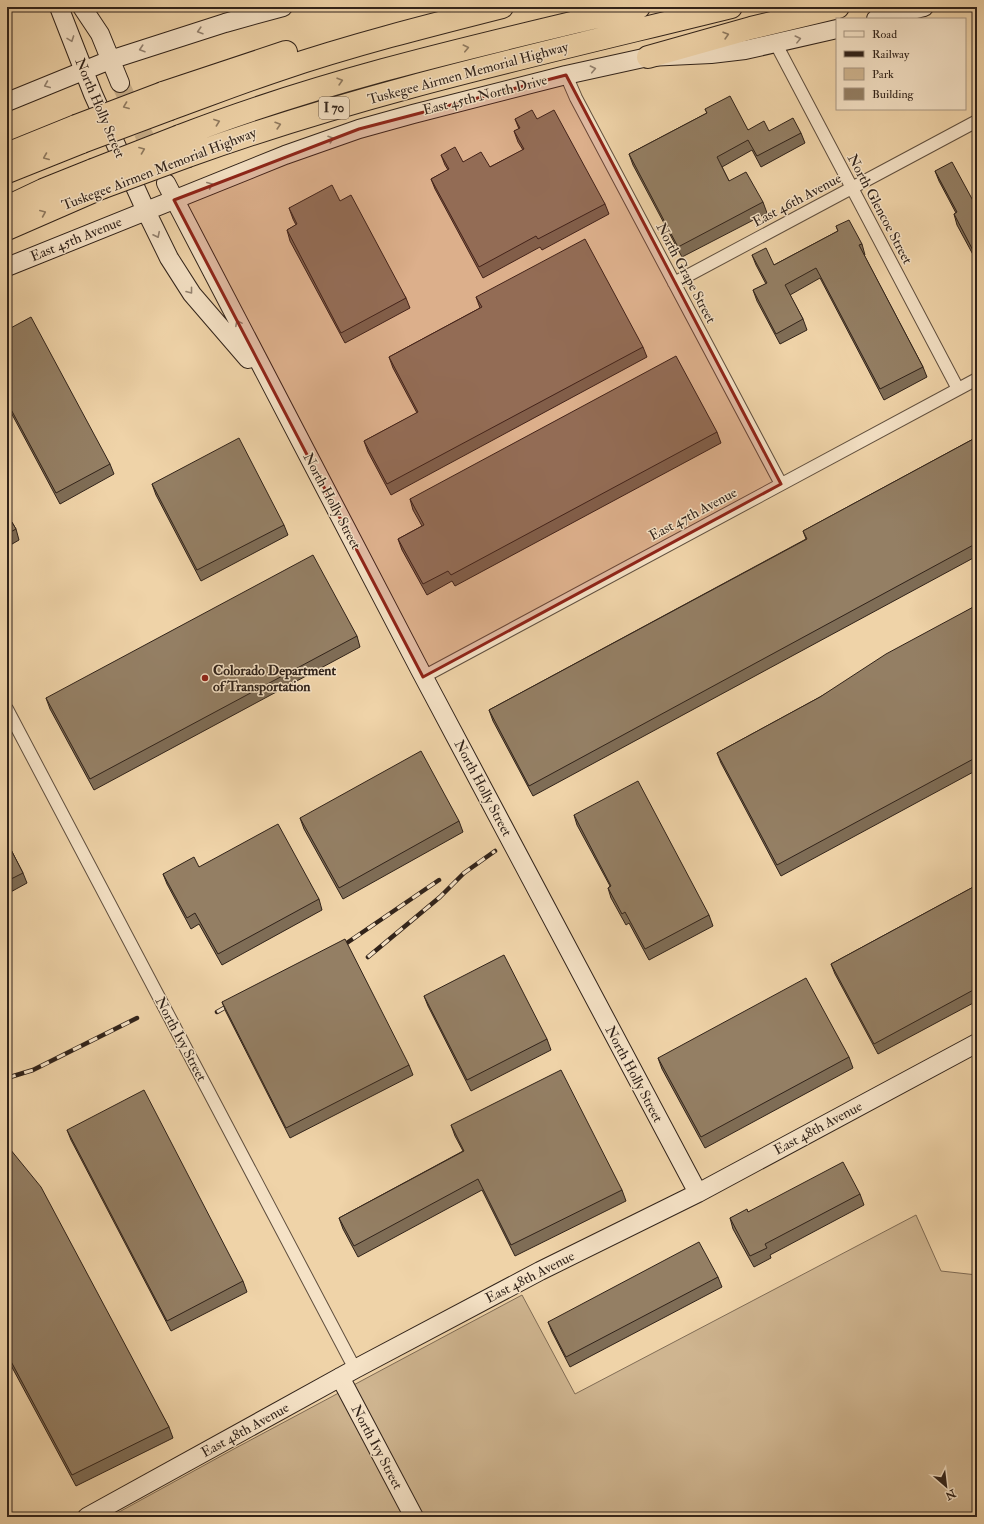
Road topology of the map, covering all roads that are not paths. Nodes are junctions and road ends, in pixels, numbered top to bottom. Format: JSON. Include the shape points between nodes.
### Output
{"nodes":[{"id":1,"x":59,"y":7,"type":"edge"},
{"id":2,"x":82,"y":7,"type":"edge"},
{"id":3,"x":282,"y":7,"type":"edge"},
{"id":4,"x":449,"y":7,"type":"edge"},
{"id":5,"x":502,"y":7,"type":"edge"},
{"id":6,"x":639,"y":7,"type":"edge"},
{"id":7,"x":691,"y":7,"type":"edge"},
{"id":8,"x":731,"y":7,"type":"edge"},
{"id":9,"x":838,"y":7,"type":"edge"},
{"id":10,"x":924,"y":7,"type":"edge"},
{"id":11,"x":880,"y":18,"type":"edge"},
{"id":12,"x":836,"y":29,"type":"edge"},
{"id":13,"x":776,"y":44,"type":"junction"},
{"id":14,"x":648,"y":57,"type":"junction"},
{"id":15,"x":110,"y":60,"type":"junction"},
{"id":16,"x":482,"y":68,"type":"junction"},
{"id":17,"x":83,"y":71,"type":"junction"},
{"id":18,"x":566,"y":75,"type":"junction"},
{"id":19,"x":120,"y":83,"type":"tunnel mouth"},
{"id":20,"x":167,"y":101,"type":"junction"},
{"id":21,"x":7,"y":102,"type":"edge"},
{"id":22,"x":977,"y":121,"type":"edge"},
{"id":23,"x":79,"y":134,"type":"junction"},
{"id":24,"x":7,"y":154,"type":"edge"},
{"id":25,"x":7,"y":172,"type":"edge"},
{"id":26,"x":97,"y":179,"type":"junction"},
{"id":27,"x":166,"y":183,"type":"dead end"},
{"id":28,"x":852,"y":188,"type":"junction"},
{"id":29,"x":174,"y":200,"type":"junction"},
{"id":30,"x":7,"y":207,"type":"edge"},
{"id":31,"x":146,"y":212,"type":"junction"},
{"id":32,"x":7,"y":229,"type":"edge"},
{"id":33,"x":7,"y":267,"type":"edge"},
{"id":34,"x":674,"y":283,"type":"junction"},
{"id":35,"x":977,"y":379,"type":"edge"},
{"id":36,"x":269,"y":382,"type":"junction"},
{"id":37,"x":958,"y":389,"type":"junction"},
{"id":38,"x":780,"y":484,"type":"junction"},
{"id":39,"x":423,"y":677,"type":"junction"},
{"id":40,"x":7,"y":709,"type":"edge"},
{"id":41,"x":977,"y":1043,"type":"edge"},
{"id":42,"x":698,"y":1193,"type":"junction"},
{"id":43,"x":347,"y":1373,"type":"junction"},
{"id":44,"x":87,"y":1517,"type":"edge"},
{"id":45,"x":414,"y":1517,"type":"edge"}],
"edges":[{"from":1,"to":17,"type":"street","name":"North Holly Street","one_way":true},
{"from":2,"to":15,"type":"street","name":"North Holly Street","via":[[100,34]]},
{"from":3,"to":15,"type":"street","one_way":true},
{"from":4,"to":20,"type":"highway","via":[[309,45]]},
{"from":5,"to":20,"type":"highway","via":[[278,62]]},
{"from":26,"to":6,"type":"highway","one_way":true,"bridge":true,"via":[[180,136],[315,89],[428,57]]},
{"from":7,"to":16,"type":"highway"},
{"from":8,"to":16,"type":"highway","name":"Tuskegee Airmen Memorial Highway","number":"I 70"},
{"from":14,"to":9,"type":"highway","one_way":true},
{"from":10,"to":11,"type":"street"},
{"from":13,"to":12,"type":"street","name":"East 45th North Drive","one_way":true},
{"from":13,"to":14,"type":"street","name":"East 45th North Drive","via":[[711,54]]},
{"from":13,"to":28,"type":"street","name":"North Glencoe Street"},
{"from":18,"to":14,"type":"street","name":"East 45th North Drive","one_way":true},
{"from":15,"to":17,"type":"street"},
{"from":15,"to":19,"type":"street","name":"North Holly Street"},
{"from":26,"to":16,"type":"highway","name":"Tuskegee Airmen Memorial Highway","number":"I 70","one_way":true,"bridge":true,"via":[[188,156],[341,106]]},
{"from":17,"to":21,"type":"street","one_way":true},
{"from":17,"to":31,"type":"street","name":"North Holly Street"},
{"from":29,"to":18,"type":"street","name":"East 45th North Drive","one_way":true,"via":[[285,155],[359,129]]},
{"from":18,"to":34,"type":"street","name":"North Grape Street"},
{"from":20,"to":23,"type":"highway","one_way":true,"bridge":true},
{"from":22,"to":28,"type":"street","name":"East 46th Avenue"},
{"from":23,"to":24,"type":"highway"},
{"from":23,"to":25,"type":"highway","one_way":true},
{"from":26,"to":30,"type":"highway","via":[[43,190]]},
{"from":32,"to":26,"type":"highway","name":"Tuskegee Airmen Memorial Highway","number":"I 70","one_way":true},
{"from":27,"to":29,"type":"street","name":"North Holly Street"},
{"from":28,"to":34,"type":"street","name":"East 46th Avenue"},
{"from":28,"to":37,"type":"street","name":"North Glencoe Street"},
{"from":29,"to":31,"type":"street","name":"East 45th North Drive"},
{"from":36,"to":29,"type":"street","name":"North Holly Street","one_way":true},
{"from":31,"to":33,"type":"street","name":"East 45th Avenue"},
{"from":31,"to":36,"type":"street","name":"North Holly Street","one_way":true,"via":[[184,284]]},
{"from":34,"to":38,"type":"street","name":"North Grape Street"},
{"from":35,"to":37,"type":"street","name":"East 47th Avenue"},
{"from":36,"to":39,"type":"street","name":"North Holly Street"},
{"from":37,"to":38,"type":"street","name":"East 47th Avenue"},
{"from":38,"to":39,"type":"street","name":"East 47th Avenue"},
{"from":39,"to":42,"type":"street","name":"North Holly Street"},
{"from":40,"to":43,"type":"street","name":"North Ivy Street"},
{"from":41,"to":42,"type":"street","name":"East 48th Avenue"},
{"from":42,"to":43,"type":"street","name":"East 48th Avenue","via":[[540,1271]]},
{"from":43,"to":44,"type":"street","name":"East 48th Avenue"},
{"from":43,"to":45,"type":"street","name":"North Ivy Street"}]}
